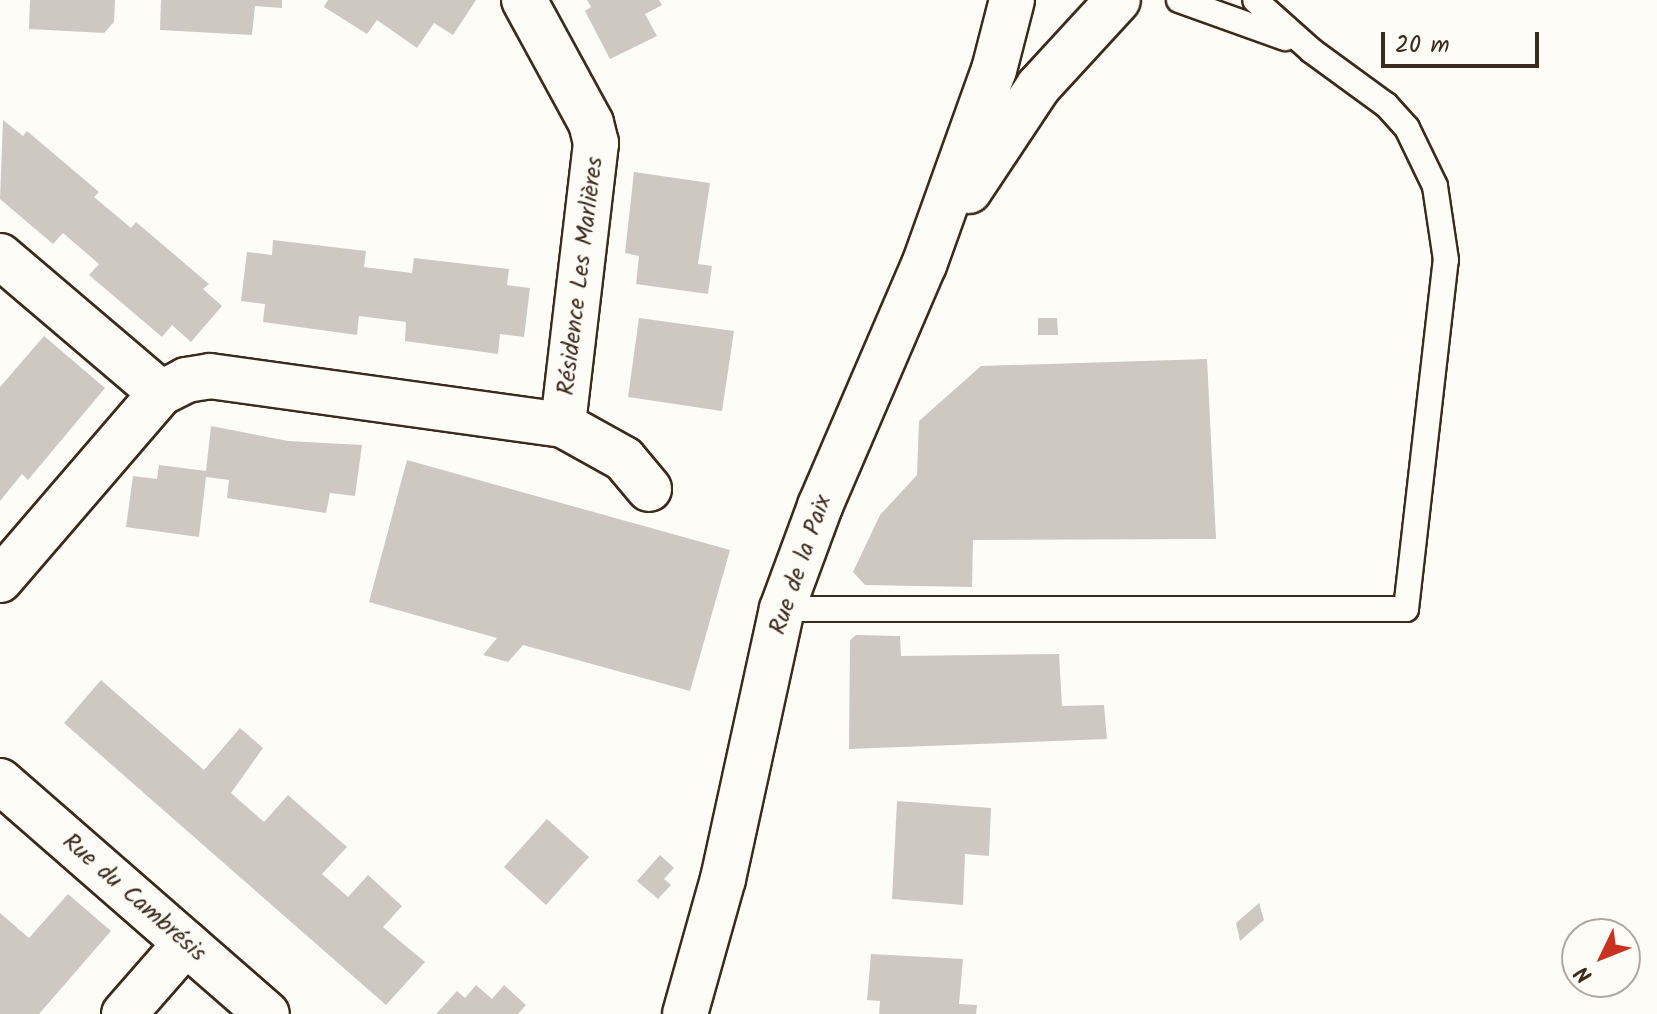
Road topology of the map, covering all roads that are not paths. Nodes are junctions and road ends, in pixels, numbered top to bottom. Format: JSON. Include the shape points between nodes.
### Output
{"nodes":[{"id":1,"x":524,"y":0,"type":"edge"},
{"id":2,"x":1012,"y":0,"type":"edge"},
{"id":3,"x":1118,"y":0,"type":"edge"},
{"id":4,"x":1179,"y":0,"type":"edge"},
{"id":5,"x":1255,"y":0,"type":"edge"},
{"id":6,"x":1312,"y":51,"type":"junction"},
{"id":7,"x":0,"y":256,"type":"edge"},
{"id":8,"x":924,"y":265,"type":"junction"},
{"id":9,"x":161,"y":393,"type":"junction"},
{"id":10,"x":563,"y":425,"type":"junction"},
{"id":11,"x":649,"y":489,"type":"dead end"},
{"id":12,"x":0,"y":580,"type":"edge"},
{"id":13,"x":782,"y":609,"type":"junction"},
{"id":14,"x":0,"y":781,"type":"edge"},
{"id":15,"x":723,"y":879,"type":"junction"},
{"id":16,"x":186,"y":943,"type":"junction"},
{"id":17,"x":124,"y":1014,"type":"edge"},
{"id":18,"x":267,"y":1014,"type":"edge"},
{"id":19,"x":685,"y":1014,"type":"edge"},
{"id":20,"x":716,"y":1014,"type":"edge"}],
"edges":[{"from":1,"to":10,"type":"street","name":"Résidence Les Marlières","via":[[591,123],[596,143]]},
{"from":2,"to":8,"type":"street","name":"Rue de la Paix","via":[[994,70]]},
{"from":3,"to":8,"type":"street","name":"Rue de la Paix","via":[[1038,87]]},
{"from":4,"to":6,"type":"lane","via":[[1240,18]]},
{"from":5,"to":6,"type":"lane"},
{"from":6,"to":13,"type":"lane","via":[[1386,105],[1407,128],[1437,198],[1446,260],[1406,609]]},
{"from":7,"to":9,"type":"street"},
{"from":8,"to":13,"type":"street","name":"Rue de la Paix","via":[[820,506]]},
{"from":9,"to":10,"type":"street","name":"Résidence Les Marlières","via":[[186,380],[232,375]]},
{"from":9,"to":12,"type":"street","name":"Résidence Les Marlières"},
{"from":10,"to":11,"type":"street","name":"Résidence Les Marlières","via":[[624,459]]},
{"from":13,"to":15,"type":"street","name":"Rue de la Paix"},
{"from":14,"to":16,"type":"street","name":"Rue du Cambrésis"},
{"from":15,"to":19,"type":"street","name":"Rue de la Paix"},
{"from":15,"to":20,"type":"street","name":"Rue de la Paix"},
{"from":16,"to":17,"type":"street"},
{"from":16,"to":18,"type":"street","name":"Rue du Cambrésis"}]}
